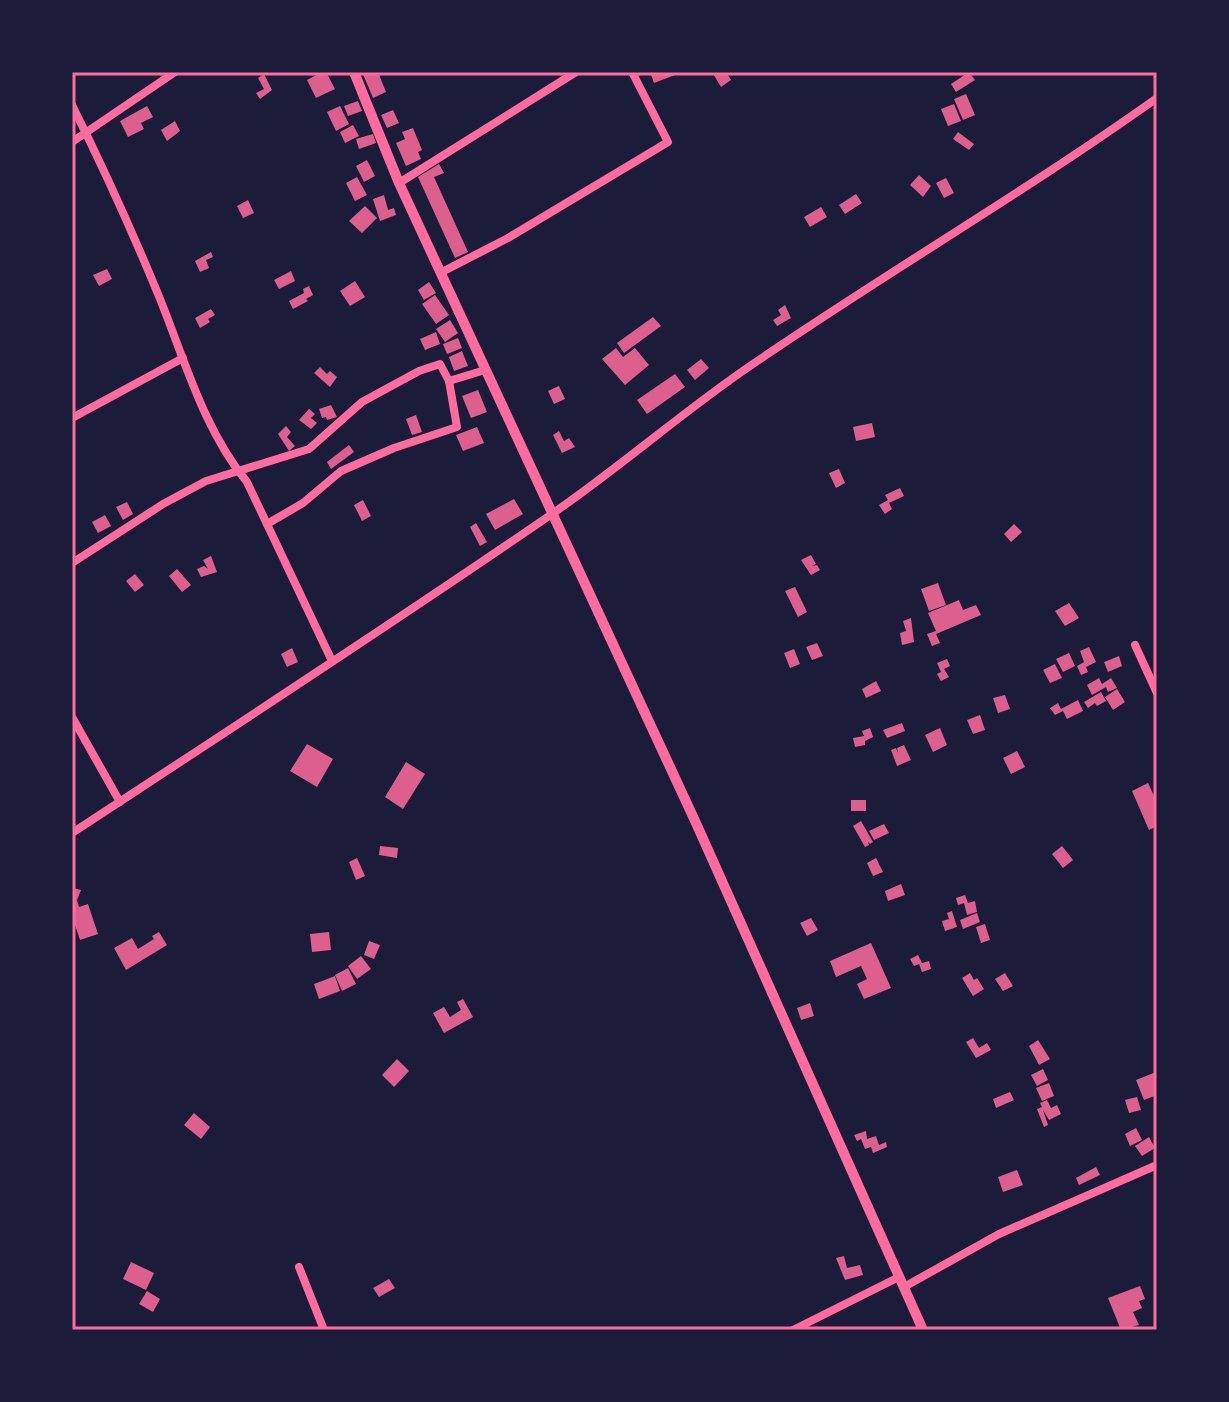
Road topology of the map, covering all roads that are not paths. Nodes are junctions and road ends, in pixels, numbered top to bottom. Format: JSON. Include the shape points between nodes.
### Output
{"nodes":[{"id":1,"x":175,"y":72,"type":"edge"},
{"id":2,"x":354,"y":72,"type":"edge"},
{"id":3,"x":576,"y":72,"type":"edge"},
{"id":4,"x":632,"y":72,"type":"edge"},
{"id":5,"x":1157,"y":98,"type":"edge"},
{"id":6,"x":72,"y":105,"type":"edge"},
{"id":7,"x":86,"y":133,"type":"junction"},
{"id":8,"x":72,"y":142,"type":"edge"},
{"id":9,"x":399,"y":183,"type":"junction"},
{"id":10,"x":440,"y":273,"type":"junction"},
{"id":11,"x":183,"y":358,"type":"junction"},
{"id":12,"x":485,"y":370,"type":"junction"},
{"id":13,"x":449,"y":381,"type":"junction"},
{"id":14,"x":72,"y":418,"type":"edge"},
{"id":15,"x":238,"y":471,"type":"junction"},
{"id":16,"x":551,"y":514,"type":"junction"},
{"id":17,"x":267,"y":524,"type":"junction"},
{"id":18,"x":72,"y":563,"type":"edge"},
{"id":19,"x":1135,"y":645,"type":"dead end"},
{"id":20,"x":332,"y":661,"type":"junction"},
{"id":21,"x":1157,"y":693,"type":"edge"},
{"id":22,"x":72,"y":717,"type":"edge"},
{"id":23,"x":120,"y":802,"type":"junction"},
{"id":24,"x":72,"y":833,"type":"edge"},
{"id":25,"x":1157,"y":1165,"type":"edge"},
{"id":26,"x":299,"y":1267,"type":"dead end"},
{"id":27,"x":901,"y":1282,"type":"junction"},
{"id":28,"x":324,"y":1330,"type":"edge"},
{"id":29,"x":793,"y":1330,"type":"edge"},
{"id":30,"x":923,"y":1330,"type":"edge"}],
"edges":[{"from":1,"to":7,"type":"street"},
{"from":2,"to":9,"type":"street"},
{"from":3,"to":9,"type":"street"},
{"from":4,"to":10,"type":"street","via":[[668,142]]},
{"from":5,"to":16,"type":"street","via":[[747,367]]},
{"from":6,"to":7,"type":"street"},
{"from":7,"to":8,"type":"street"},
{"from":7,"to":11,"type":"street"},
{"from":9,"to":10,"type":"street"},
{"from":10,"to":12,"type":"street"},
{"from":11,"to":14,"type":"street"},
{"from":11,"to":15,"type":"street"},
{"from":12,"to":13,"type":"street"},
{"from":12,"to":16,"type":"street"},
{"from":13,"to":15,"type":"street","via":[[440,364],[419,371],[362,402],[309,449]]},
{"from":13,"to":17,"type":"street","via":[[457,427],[341,471]]},
{"from":15,"to":17,"type":"street"},
{"from":15,"to":18,"type":"street","via":[[163,504]]},
{"from":16,"to":20,"type":"street"},
{"from":16,"to":27,"type":"street"},
{"from":17,"to":20,"type":"street"},
{"from":19,"to":21,"type":"street"},
{"from":20,"to":23,"type":"street"},
{"from":22,"to":23,"type":"street"},
{"from":23,"to":24,"type":"street"},
{"from":25,"to":27,"type":"street"},
{"from":26,"to":28,"type":"street"},
{"from":27,"to":29,"type":"street"},
{"from":27,"to":30,"type":"street"}]}
